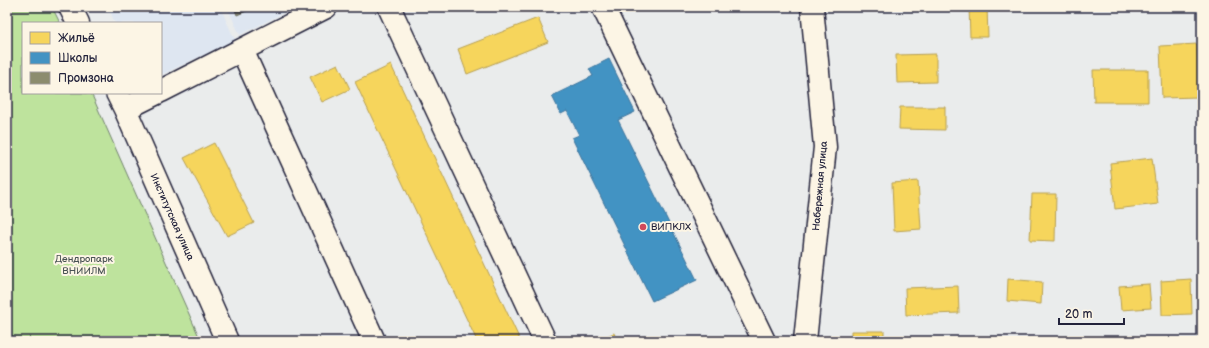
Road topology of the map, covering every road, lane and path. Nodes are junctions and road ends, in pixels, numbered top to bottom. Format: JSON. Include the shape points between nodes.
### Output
{"nodes":[{"id":1,"x":70,"y":7,"type":"edge"},
{"id":2,"x":326,"y":7,"type":"edge"},
{"id":3,"x":388,"y":7,"type":"edge"},
{"id":4,"x":603,"y":7,"type":"edge"},
{"id":5,"x":812,"y":7,"type":"edge"},
{"id":6,"x":78,"y":22,"type":"edge"},
{"id":7,"x":242,"y":50,"type":"junction"},
{"id":8,"x":162,"y":90,"type":"edge"},
{"id":9,"x":152,"y":94,"type":"edge"},
{"id":10,"x":121,"y":101,"type":"edge"},
{"id":11,"x":227,"y":341,"type":"edge"},
{"id":12,"x":374,"y":341,"type":"edge"},
{"id":13,"x":544,"y":341,"type":"edge"},
{"id":14,"x":764,"y":341,"type":"edge"},
{"id":15,"x":805,"y":341,"type":"edge"}],
"edges":[{"from":1,"to":6,"type":"street"},
{"from":2,"to":7,"type":"street"},
{"from":3,"to":13,"type":"street"},
{"from":4,"to":14,"type":"street"},
{"from":5,"to":15,"type":"street","name":"Набережная улица","via":[[825,147]]},
{"from":7,"to":8,"type":"street"},
{"from":7,"to":12,"type":"street"},
{"from":9,"to":10,"type":"street"},
{"from":10,"to":11,"type":"street","name":"Институтская улица"}]}
